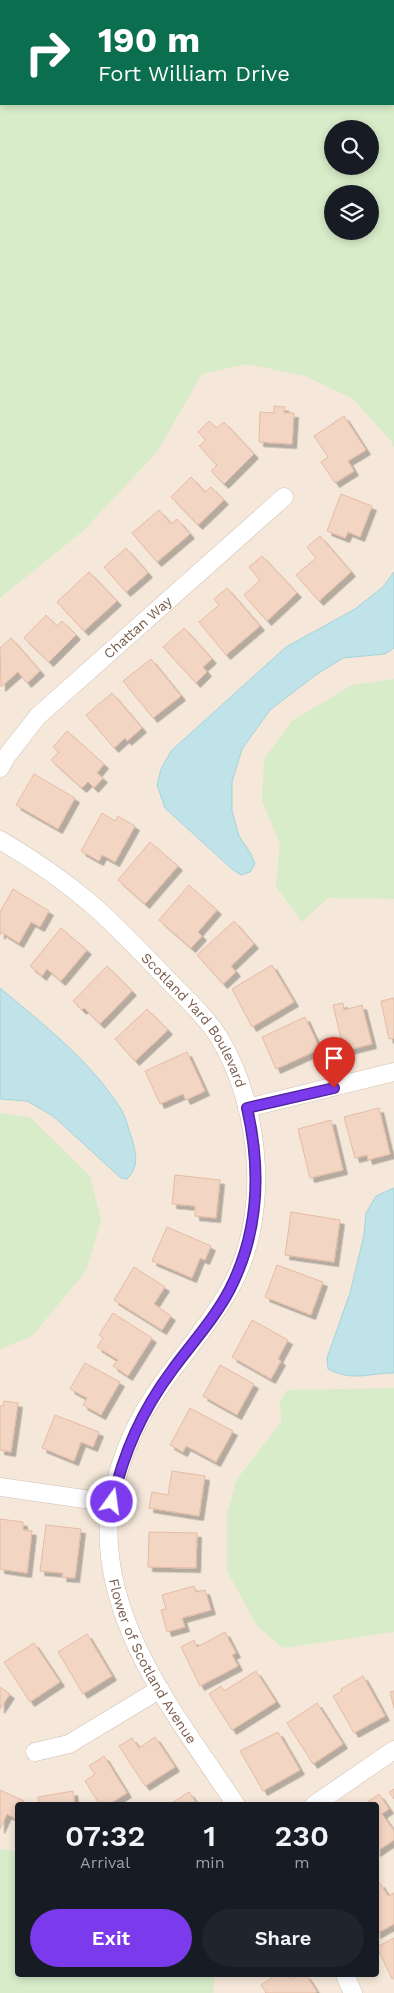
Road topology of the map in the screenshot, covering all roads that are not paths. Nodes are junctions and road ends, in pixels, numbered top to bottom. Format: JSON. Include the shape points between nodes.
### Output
{"nodes":[{"id":1,"x":284,"y":497,"type":"dead end"},
{"id":2,"x":0,"y":768,"type":"edge"},
{"id":3,"x":0,"y":840,"type":"edge"},
{"id":4,"x":394,"y":1072,"type":"edge"},
{"id":5,"x":247,"y":1108,"type":"junction"},
{"id":6,"x":0,"y":1487,"type":"edge"},
{"id":7,"x":112,"y":1502,"type":"junction"},
{"id":8,"x":160,"y":1689,"type":"junction"},
{"id":9,"x":394,"y":1750,"type":"edge"},
{"id":10,"x":35,"y":1752,"type":"dead end"},
{"id":11,"x":234,"y":1802,"type":"edge"},
{"id":12,"x":318,"y":1802,"type":"edge"},
{"id":13,"x":346,"y":1977,"type":"edge"},
{"id":14,"x":354,"y":1993,"type":"edge"}],
"edges":[{"from":1,"to":2,"type":"street","name":"Chattan Way","via":[[38,716]]},
{"from":3,"to":5,"type":"street","name":"Scotland Yard Boulevard","via":[[89,902],[202,1015],[232,1062]]},
{"from":4,"to":5,"type":"street"},
{"from":5,"to":7,"type":"street","name":"Scotland Yard Boulevard","via":[[256,1168],[255,1207],[246,1249],[230,1290],[153,1397],[121,1465]]},
{"from":6,"to":7,"type":"street"},
{"from":7,"to":8,"type":"street","name":"Flower of Scotland Avenue","via":[[109,1544],[121,1610],[133,1640]]},
{"from":8,"to":10,"type":"street","via":[[69,1744]]},
{"from":8,"to":11,"type":"street","name":"Flower of Scotland Avenue"},
{"from":9,"to":12,"type":"street"},
{"from":13,"to":14,"type":"street"}]}
